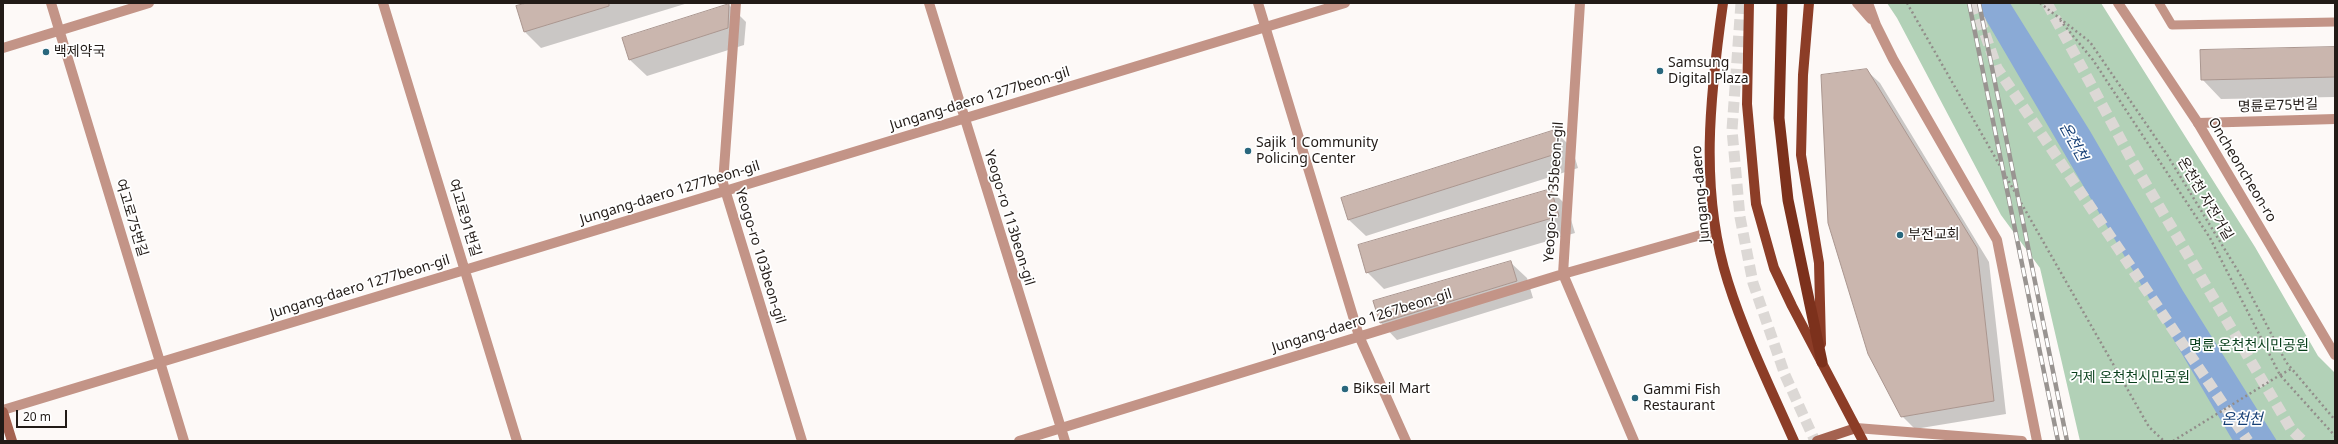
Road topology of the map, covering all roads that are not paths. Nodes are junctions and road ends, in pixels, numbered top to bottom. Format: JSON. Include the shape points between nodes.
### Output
{"nodes":[{"id":1,"x":51,"y":3,"type":"edge"},
{"id":2,"x":149,"y":3,"type":"edge"},
{"id":3,"x":383,"y":3,"type":"edge"},
{"id":4,"x":736,"y":3,"type":"edge"},
{"id":5,"x":929,"y":3,"type":"edge"},
{"id":6,"x":1258,"y":3,"type":"edge"},
{"id":7,"x":1345,"y":3,"type":"edge"},
{"id":8,"x":1580,"y":3,"type":"edge"},
{"id":9,"x":1723,"y":3,"type":"edge"},
{"id":10,"x":1749,"y":3,"type":"edge"},
{"id":11,"x":1782,"y":3,"type":"edge"},
{"id":12,"x":1858,"y":3,"type":"edge"},
{"id":13,"x":1868,"y":3,"type":"edge"},
{"id":14,"x":2118,"y":3,"type":"edge"},
{"id":15,"x":2159,"y":3,"type":"edge"},
{"id":16,"x":1811,"y":5,"type":"edge"},
{"id":17,"x":2335,"y":22,"type":"edge"},
{"id":18,"x":1876,"y":25,"type":"junction"},
{"id":19,"x":1265,"y":27,"type":"junction"},
{"id":20,"x":59,"y":30,"type":"junction"},
{"id":21,"x":3,"y":48,"type":"edge"},
{"id":22,"x":964,"y":118,"type":"junction"},
{"id":23,"x":2335,"y":119,"type":"edge"},
{"id":24,"x":2198,"y":123,"type":"junction"},
{"id":25,"x":725,"y":191,"type":"junction"},
{"id":26,"x":1716,"y":231,"type":"junction"},
{"id":27,"x":465,"y":270,"type":"junction"},
{"id":28,"x":1562,"y":274,"type":"junction"},
{"id":29,"x":1359,"y":336,"type":"junction"},
{"id":30,"x":2335,"y":355,"type":"edge"},
{"id":31,"x":160,"y":362,"type":"junction"},
{"id":32,"x":1822,"y":362,"type":"junction"},
{"id":33,"x":3,"y":411,"type":"edge"},
{"id":34,"x":1061,"y":428,"type":"junction"},
{"id":35,"x":1856,"y":428,"type":"junction"},
{"id":36,"x":12,"y":441,"type":"edge"},
{"id":37,"x":184,"y":441,"type":"edge"},
{"id":38,"x":517,"y":441,"type":"edge"},
{"id":39,"x":802,"y":441,"type":"edge"},
{"id":40,"x":1019,"y":441,"type":"edge"},
{"id":41,"x":1065,"y":441,"type":"edge"},
{"id":42,"x":1406,"y":441,"type":"edge"},
{"id":43,"x":1634,"y":441,"type":"edge"},
{"id":44,"x":1794,"y":441,"type":"edge"},
{"id":45,"x":1817,"y":441,"type":"edge"},
{"id":46,"x":1864,"y":441,"type":"edge"},
{"id":47,"x":2022,"y":441,"type":"edge"},
{"id":48,"x":2037,"y":441,"type":"edge"}],
"edges":[{"from":1,"to":20,"type":"street","name":"여고로75번길"},
{"from":2,"to":20,"type":"street"},
{"from":3,"to":27,"type":"street","name":"여고로91번길"},
{"from":4,"to":25,"type":"street","name":"Yeogo-ro 103beon-gil","via":[[723,184]]},
{"from":5,"to":22,"type":"street","name":"Yeogo-ro 113beon-gil"},
{"from":6,"to":19,"type":"street"},
{"from":7,"to":19,"type":"street","name":"Jungang-daero 1277beon-gil"},
{"from":8,"to":28,"type":"street","name":"Yeogo-ro 135beon-gil"},
{"from":9,"to":26,"type":"main road","name":"Jungang-daero","via":[[1714,67],[1709,143]]},
{"from":10,"to":32,"type":"main road","via":[[1747,104],[1756,204],[1774,268]]},
{"from":11,"to":32,"type":"highway","via":[[1779,118],[1788,200]]},
{"from":12,"to":18,"type":"street"},
{"from":13,"to":18,"type":"street"},
{"from":14,"to":24,"type":"street","name":"Oncheoncheon-ro"},
{"from":15,"to":17,"type":"lane","via":[[2172,25]]},
{"from":16,"to":32,"type":"main road","via":[[1802,75],[1801,155],[1819,263]]},
{"from":18,"to":48,"type":"street","via":[[1997,240]]},
{"from":19,"to":22,"type":"street","name":"Jungang-daero 1277beon-gil"},
{"from":19,"to":29,"type":"street"},
{"from":20,"to":21,"type":"street"},
{"from":20,"to":31,"type":"street","name":"여고로75번길"},
{"from":22,"to":25,"type":"street","name":"Jungang-daero 1277beon-gil"},
{"from":22,"to":34,"type":"street","name":"Yeogo-ro 113beon-gil"},
{"from":23,"to":24,"type":"street","name":"명륜로75번길"},
{"from":24,"to":30,"type":"street","name":"Oncheoncheon-ro"},
{"from":25,"to":27,"type":"street","name":"Jungang-daero 1277beon-gil"},
{"from":25,"to":39,"type":"street","name":"Yeogo-ro 103beon-gil"},
{"from":26,"to":28,"type":"street","name":"Jungang-daero 1267beon-gil"},
{"from":26,"to":44,"type":"main road","name":"Jungang-daero","via":[[1727,281]]},
{"from":27,"to":31,"type":"street","name":"Jungang-daero 1277beon-gil"},
{"from":27,"to":38,"type":"street","name":"여고로91번길"},
{"from":28,"to":29,"type":"street","name":"Jungang-daero 1267beon-gil"},
{"from":28,"to":43,"type":"street","name":"Yeogo-ro 135beon-gil"},
{"from":29,"to":34,"type":"street","name":"Jungang-daero 1267beon-gil"},
{"from":29,"to":42,"type":"street"},
{"from":31,"to":33,"type":"street","name":"Jungang-daero 1277beon-gil"},
{"from":31,"to":37,"type":"street","name":"여고로75번길"},
{"from":32,"to":35,"type":"main road"},
{"from":33,"to":36,"type":"main road"},
{"from":34,"to":40,"type":"street","name":"Jungang-daero 1267beon-gil"},
{"from":34,"to":41,"type":"street","name":"Yeogo-ro 113beon-gil"},
{"from":35,"to":45,"type":"main road"},
{"from":35,"to":46,"type":"main road"},
{"from":35,"to":47,"type":"street"}]}
